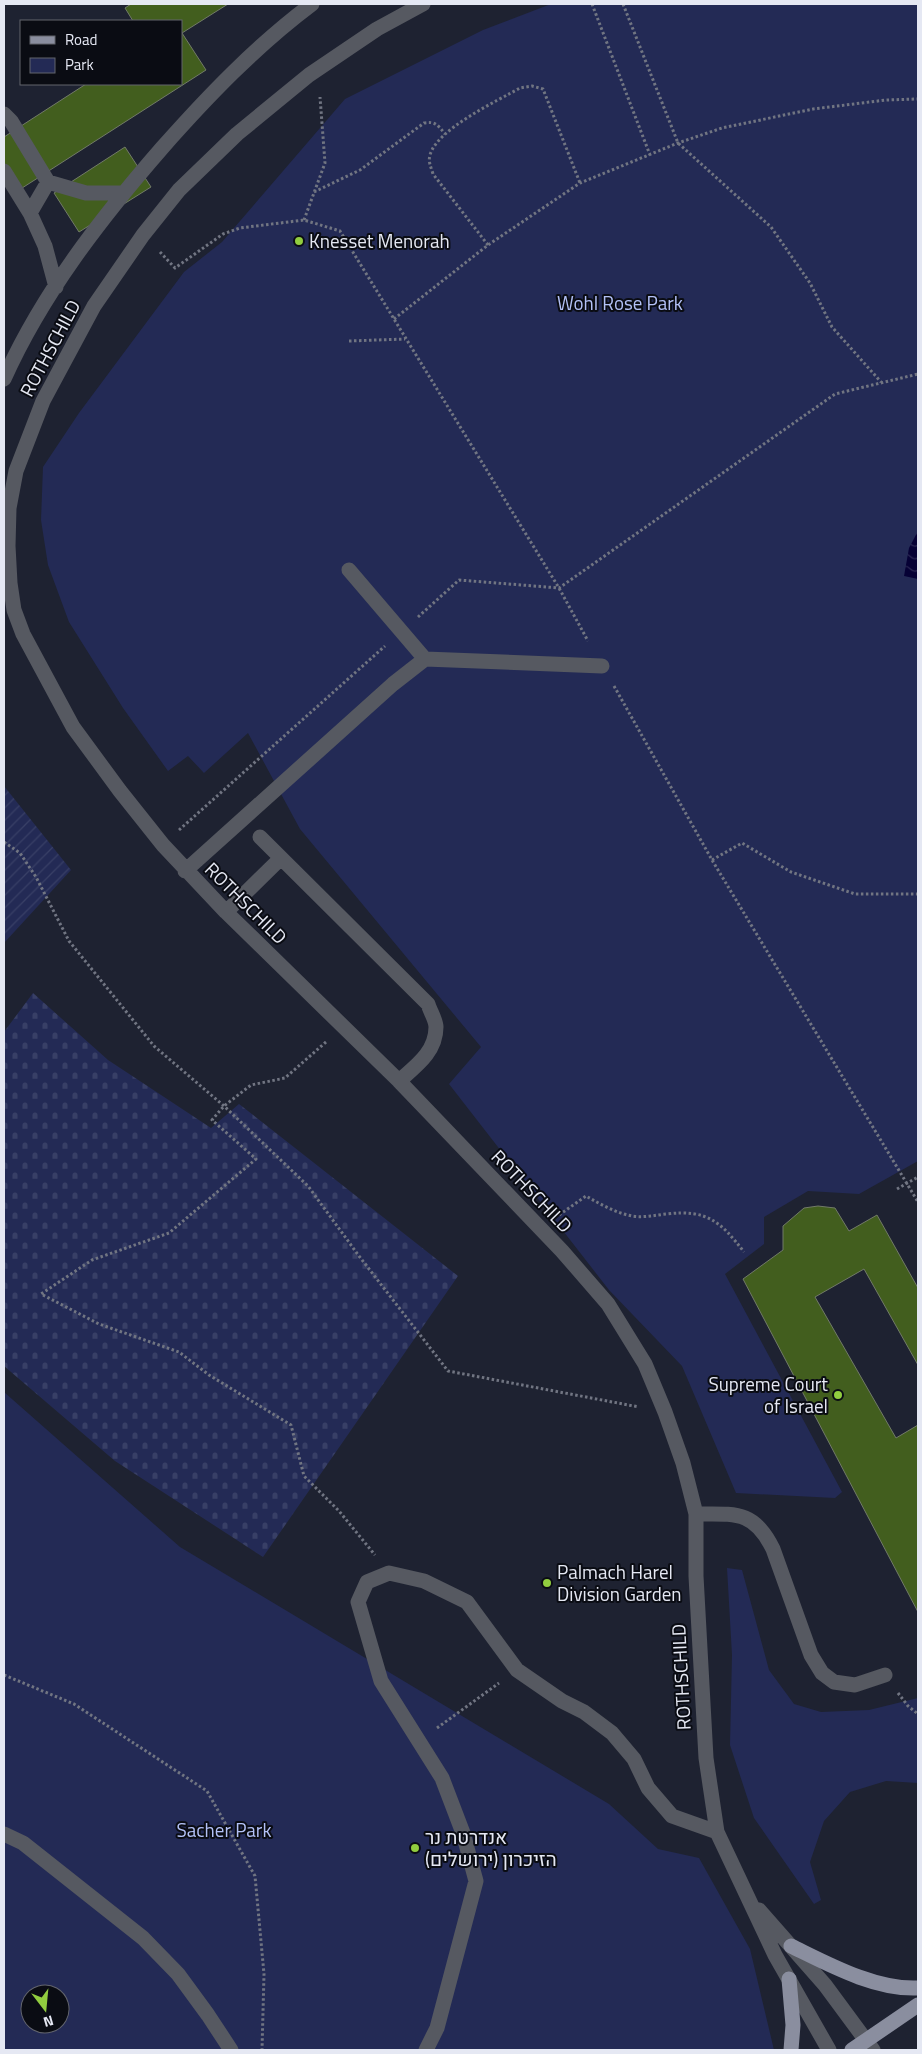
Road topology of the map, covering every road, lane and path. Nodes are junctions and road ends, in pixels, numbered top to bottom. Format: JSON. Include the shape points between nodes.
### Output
{"nodes":[{"id":1,"x":312,"y":4,"type":"edge"},
{"id":2,"x":423,"y":4,"type":"edge"},
{"id":3,"x":592,"y":4,"type":"edge"},
{"id":4,"x":623,"y":4,"type":"edge"},
{"id":5,"x":320,"y":96,"type":"dead end"},
{"id":6,"x":918,"y":99,"type":"edge"},
{"id":7,"x":4,"y":114,"type":"edge"},
{"id":8,"x":444,"y":134,"type":"junction"},
{"id":9,"x":678,"y":143,"type":"junction"},
{"id":10,"x":650,"y":155,"type":"junction"},
{"id":11,"x":4,"y":171,"type":"edge"},
{"id":12,"x":48,"y":182,"type":"junction"},
{"id":13,"x":580,"y":183,"type":"junction"},
{"id":14,"x":314,"y":192,"type":"junction"},
{"id":15,"x":124,"y":193,"type":"junction"},
{"id":16,"x":30,"y":213,"type":"junction"},
{"id":17,"x":304,"y":220,"type":"junction"},
{"id":18,"x":144,"y":235,"type":"junction"},
{"id":19,"x":488,"y":245,"type":"junction"},
{"id":20,"x":56,"y":287,"type":"junction"},
{"id":21,"x":394,"y":319,"type":"junction"},
{"id":22,"x":406,"y":339,"type":"junction"},
{"id":23,"x":350,"y":341,"type":"dead end"},
{"id":24,"x":918,"y":374,"type":"edge"},
{"id":25,"x":4,"y":379,"type":"edge"},
{"id":26,"x":881,"y":382,"type":"junction"},
{"id":27,"x":349,"y":570,"type":"dead end"},
{"id":28,"x":466,"y":580,"type":"dead end"},
{"id":29,"x":7,"y":583,"type":"edge"},
{"id":30,"x":558,"y":588,"type":"junction"},
{"id":31,"x":9,"y":612,"type":"edge"},
{"id":32,"x":425,"y":659,"type":"junction"},
{"id":33,"x":365,"y":664,"type":"dead end"},
{"id":34,"x":602,"y":666,"type":"junction"},
{"id":35,"x":260,"y":837,"type":"dead end"},
{"id":36,"x":4,"y":842,"type":"edge"},
{"id":37,"x":163,"y":845,"type":"junction"},
{"id":38,"x":281,"y":858,"type":"junction"},
{"id":39,"x":712,"y":860,"type":"junction"},
{"id":40,"x":185,"y":871,"type":"junction"},
{"id":41,"x":918,"y":894,"type":"edge"},
{"id":42,"x":226,"y":912,"type":"junction"},
{"id":43,"x":344,"y":1027,"type":"junction"},
{"id":44,"x":399,"y":1081,"type":"junction"},
{"id":45,"x":224,"y":1106,"type":"junction"},
{"id":46,"x":918,"y":1177,"type":"edge"},
{"id":47,"x":897,"y":1189,"type":"dead end"},
{"id":48,"x":917,"y":1198,"type":"edge"},
{"id":49,"x":918,"y":1202,"type":"edge"},
{"id":50,"x":573,"y":1205,"type":"dead end"},
{"id":51,"x":744,"y":1252,"type":"dead end"},
{"id":52,"x":665,"y":1412,"type":"junction"},
{"id":53,"x":696,"y":1514,"type":"junction"},
{"id":54,"x":389,"y":1573,"type":"junction"},
{"id":55,"x":517,"y":1670,"type":"junction"},
{"id":56,"x":4,"y":1674,"type":"edge"},
{"id":57,"x":885,"y":1675,"type":"joint"},
{"id":58,"x":918,"y":1714,"type":"edge"},
{"id":59,"x":419,"y":1741,"type":"junction"},
{"id":60,"x":717,"y":1832,"type":"junction"},
{"id":61,"x":4,"y":1834,"type":"edge"},
{"id":62,"x":745,"y":1893,"type":"junction"},
{"id":63,"x":791,"y":1946,"type":"junction"},
{"id":64,"x":789,"y":1979,"type":"junction"},
{"id":65,"x":918,"y":1988,"type":"edge"},
{"id":66,"x":918,"y":2005,"type":"edge"},
{"id":67,"x":870,"y":2045,"type":"edge"},
{"id":68,"x":231,"y":2050,"type":"edge"},
{"id":69,"x":262,"y":2050,"type":"edge"},
{"id":70,"x":426,"y":2050,"type":"edge"},
{"id":71,"x":791,"y":2050,"type":"edge"},
{"id":72,"x":829,"y":2050,"type":"edge"},
{"id":73,"x":852,"y":2050,"type":"edge"}],
"edges":[{"from":1,"to":15,"type":"street","via":[[259,47],[207,97]]},
{"from":2,"to":18,"type":"street","name":"ROTHSCHILD","via":[[377,29],[271,104],[179,190]]},
{"from":3,"to":10,"type":"path"},
{"from":4,"to":9,"type":"path"},
{"from":5,"to":14,"type":"path","via":[[325,163]]},
{"from":6,"to":9,"type":"path","via":[[813,109],[722,128]]},
{"from":7,"to":12,"type":"street"},
{"from":8,"to":13,"type":"path","via":[[520,88],[532,86],[543,89]]},
{"from":8,"to":14,"type":"path","via":[[438,124],[424,123],[360,170]]},
{"from":8,"to":19,"type":"path","via":[[430,154],[429,164],[433,174]]},
{"from":9,"to":10,"type":"path"},
{"from":9,"to":26,"type":"path","via":[[771,227],[810,283],[832,326]]},
{"from":10,"to":13,"type":"path"},
{"from":11,"to":16,"type":"street"},
{"from":12,"to":15,"type":"street","via":[[86,193]]},
{"from":12,"to":16,"type":"street"},
{"from":13,"to":19,"type":"path"},
{"from":14,"to":17,"type":"path"},
{"from":15,"to":20,"type":"street"},
{"from":16,"to":20,"type":"street","via":[[45,246]]},
{"from":17,"to":18,"type":"path","via":[[240,228],[223,234],[175,268]]},
{"from":17,"to":21,"type":"path","via":[[340,231]]},
{"from":18,"to":29,"type":"street","name":"ROTHSCHILD","via":[[94,306],[44,401],[16,471],[9,508]]},
{"from":19,"to":21,"type":"path"},
{"from":20,"to":25,"type":"street"},
{"from":21,"to":22,"type":"path"},
{"from":22,"to":23,"type":"path"},
{"from":22,"to":30,"type":"path"},
{"from":24,"to":26,"type":"path"},
{"from":26,"to":30,"type":"path","via":[[835,394]]},
{"from":27,"to":32,"type":"street"},
{"from":28,"to":30,"type":"path"},
{"from":29,"to":31,"type":"street","name":"ROTHSCHILD"},
{"from":30,"to":34,"type":"path"},
{"from":31,"to":37,"type":"street","name":"ROTHSCHILD","via":[[73,727]]},
{"from":32,"to":34,"type":"street"},
{"from":32,"to":40,"type":"street"},
{"from":33,"to":37,"type":"path"},
{"from":34,"to":39,"type":"path"},
{"from":35,"to":38,"type":"street"},
{"from":36,"to":45,"type":"path","via":[[20,853],[69,941],[154,1046]]},
{"from":37,"to":40,"type":"street","name":"ROTHSCHILD"},
{"from":38,"to":42,"type":"street"},
{"from":38,"to":44,"type":"street","via":[[428,1004],[436,1025],[433,1043],[424,1059]]},
{"from":39,"to":41,"type":"path","via":[[742,843],[791,872],[855,894]]},
{"from":39,"to":48,"type":"path"},
{"from":40,"to":42,"type":"street","name":"ROTHSCHILD"},
{"from":42,"to":43,"type":"street","name":"ROTHSCHILD"},
{"from":43,"to":44,"type":"street","name":"ROTHSCHILD"},
{"from":43,"to":45,"type":"path","via":[[285,1078],[251,1085]]},
{"from":44,"to":52,"type":"street","name":"ROTHSCHILD","via":[[562,1251],[608,1304],[645,1364]]},
{"from":45,"to":52,"type":"path","via":[[308,1186],[448,1371]]},
{"from":45,"to":54,"type":"path","via":[[212,1120],[256,1159],[169,1233],[92,1260],[41,1294],[100,1324],[179,1352],[209,1375],[291,1425],[304,1476],[339,1511]]},
{"from":46,"to":47,"type":"path"},
{"from":48,"to":49,"type":"path"},
{"from":50,"to":51,"type":"path","via":[[586,1196],[632,1216],[681,1212],[709,1217],[726,1229]]},
{"from":52,"to":53,"type":"street","name":"ROTHSCHILD","via":[[684,1463]]},
{"from":53,"to":57,"type":"street","via":[[738,1514],[757,1525],[766,1536],[810,1655],[822,1673],[834,1682],[855,1685]]},
{"from":53,"to":60,"type":"street","name":"ROTHSCHILD","via":[[696,1586],[706,1758]]},
{"from":54,"to":55,"type":"street","via":[[424,1581],[466,1602]]},
{"from":54,"to":59,"type":"street","via":[[367,1582],[358,1602],[381,1682]]},
{"from":55,"to":59,"type":"path"},
{"from":55,"to":60,"type":"street","via":[[612,1733],[634,1759],[648,1788],[672,1816]]},
{"from":56,"to":69,"type":"path","via":[[74,1704],[206,1791],[256,1876],[264,1974]]},
{"from":57,"to":58,"type":"path"},
{"from":59,"to":70,"type":"street","via":[[442,1778],[464,1833],[476,1881],[438,2028]]},
{"from":60,"to":62,"type":"street","name":"ROTHSCHILD"},
{"from":61,"to":68,"type":"street","via":[[23,1844],[143,1938],[178,1974]]},
{"from":62,"to":63,"type":"street","name":"ROTHSCHILD"},
{"from":62,"to":64,"type":"street","name":"ROTHSCHILD"},
{"from":63,"to":65,"type":"main road","via":[[841,1971],[878,1982]]},
{"from":63,"to":67,"type":"street","name":"ROTHSCHILD"},
{"from":64,"to":71,"type":"main road","via":[[793,2025]]},
{"from":64,"to":72,"type":"street","name":"ROTHSCHILD"},
{"from":66,"to":67,"type":"main road"},
{"from":67,"to":73,"type":"main road"}]}
